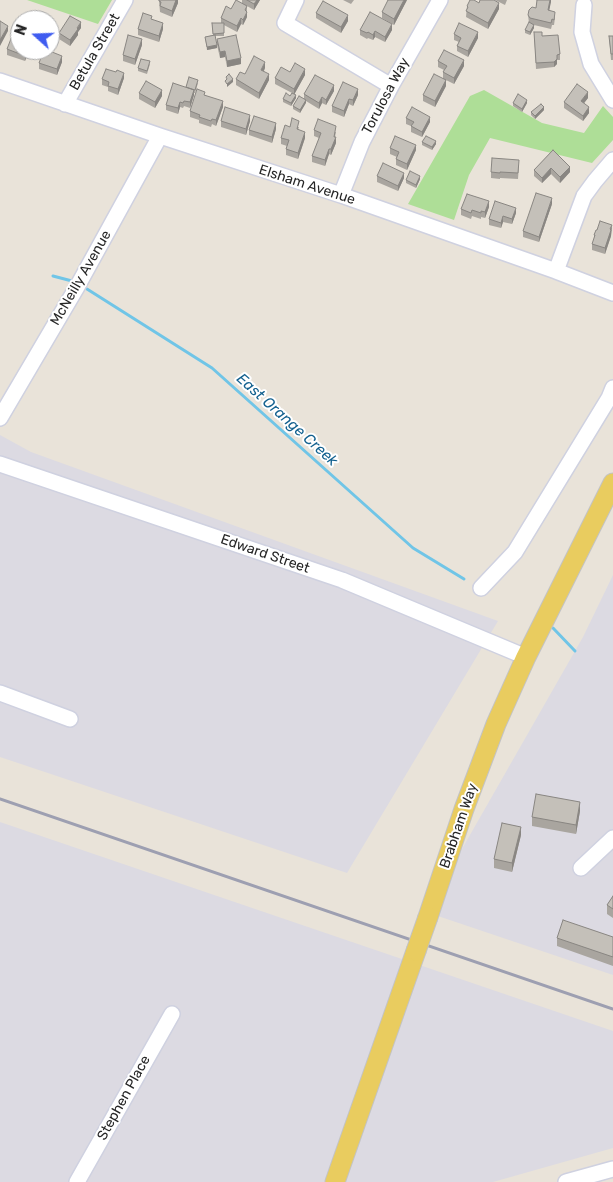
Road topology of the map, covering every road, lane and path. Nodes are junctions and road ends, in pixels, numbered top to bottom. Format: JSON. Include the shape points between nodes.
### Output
{"nodes":[{"id":1,"x":125,"y":0,"type":"edge"},
{"id":2,"x":296,"y":0,"type":"edge"},
{"id":3,"x":440,"y":0,"type":"edge"},
{"id":4,"x":584,"y":6,"type":"dead end"},
{"id":5,"x":0,"y":82,"type":"edge"},
{"id":6,"x":391,"y":86,"type":"junction"},
{"id":7,"x":613,"y":100,"type":"edge"},
{"id":8,"x":65,"y":104,"type":"junction"},
{"id":9,"x":160,"y":136,"type":"junction"},
{"id":10,"x":613,"y":160,"type":"edge"},
{"id":11,"x":341,"y":195,"type":"junction"},
{"id":12,"x":556,"y":271,"type":"junction"},
{"id":13,"x":613,"y":293,"type":"edge"},
{"id":14,"x":613,"y":388,"type":"edge"},
{"id":15,"x":0,"y":418,"type":"edge"},
{"id":16,"x":0,"y":464,"type":"edge"},
{"id":17,"x":613,"y":483,"type":"edge"},
{"id":18,"x":481,"y":588,"type":"dead end"},
{"id":19,"x":526,"y":657,"type":"junction"},
{"id":20,"x":0,"y":693,"type":"edge"},
{"id":21,"x":70,"y":719,"type":"dead end"},
{"id":22,"x":613,"y":838,"type":"edge"},
{"id":23,"x":581,"y":868,"type":"dead end"},
{"id":24,"x":172,"y":1014,"type":"dead end"},
{"id":25,"x":613,"y":1169,"type":"edge"},
{"id":26,"x":77,"y":1182,"type":"edge"},
{"id":27,"x":334,"y":1182,"type":"edge"},
{"id":28,"x":566,"y":1182,"type":"edge"}],
"edges":[{"from":1,"to":8,"type":"street","name":"Betula Street"},
{"from":2,"to":6,"type":"street","via":[[285,23]]},
{"from":3,"to":6,"type":"street","name":"Torulosa Way"},
{"from":4,"to":7,"type":"street","via":[[582,32],[591,64]]},
{"from":5,"to":8,"type":"street","name":"Elsham Avenue"},
{"from":6,"to":11,"type":"street","name":"Torulosa Way","via":[[362,142]]},
{"from":8,"to":9,"type":"street","name":"Elsham Avenue"},
{"from":9,"to":11,"type":"street","name":"Elsham Avenue"},
{"from":9,"to":15,"type":"street","name":"McNeilly Avenue"},
{"from":10,"to":12,"type":"street","via":[[584,196]]},
{"from":11,"to":12,"type":"street","name":"Elsham Avenue"},
{"from":12,"to":13,"type":"street","name":"Elsham Avenue"},
{"from":14,"to":18,"type":"street","via":[[515,552]]},
{"from":16,"to":19,"type":"street","name":"Edward Street","via":[[342,580]]},
{"from":17,"to":19,"type":"main road","name":"Brabham Way"},
{"from":19,"to":27,"type":"main road","name":"Brabham Way","bridge":true,"via":[[464,809]]},
{"from":20,"to":21,"type":"street"},
{"from":22,"to":23,"type":"street"},
{"from":24,"to":26,"type":"street","name":"Stephen Place"},
{"from":25,"to":28,"type":"street"}]}
